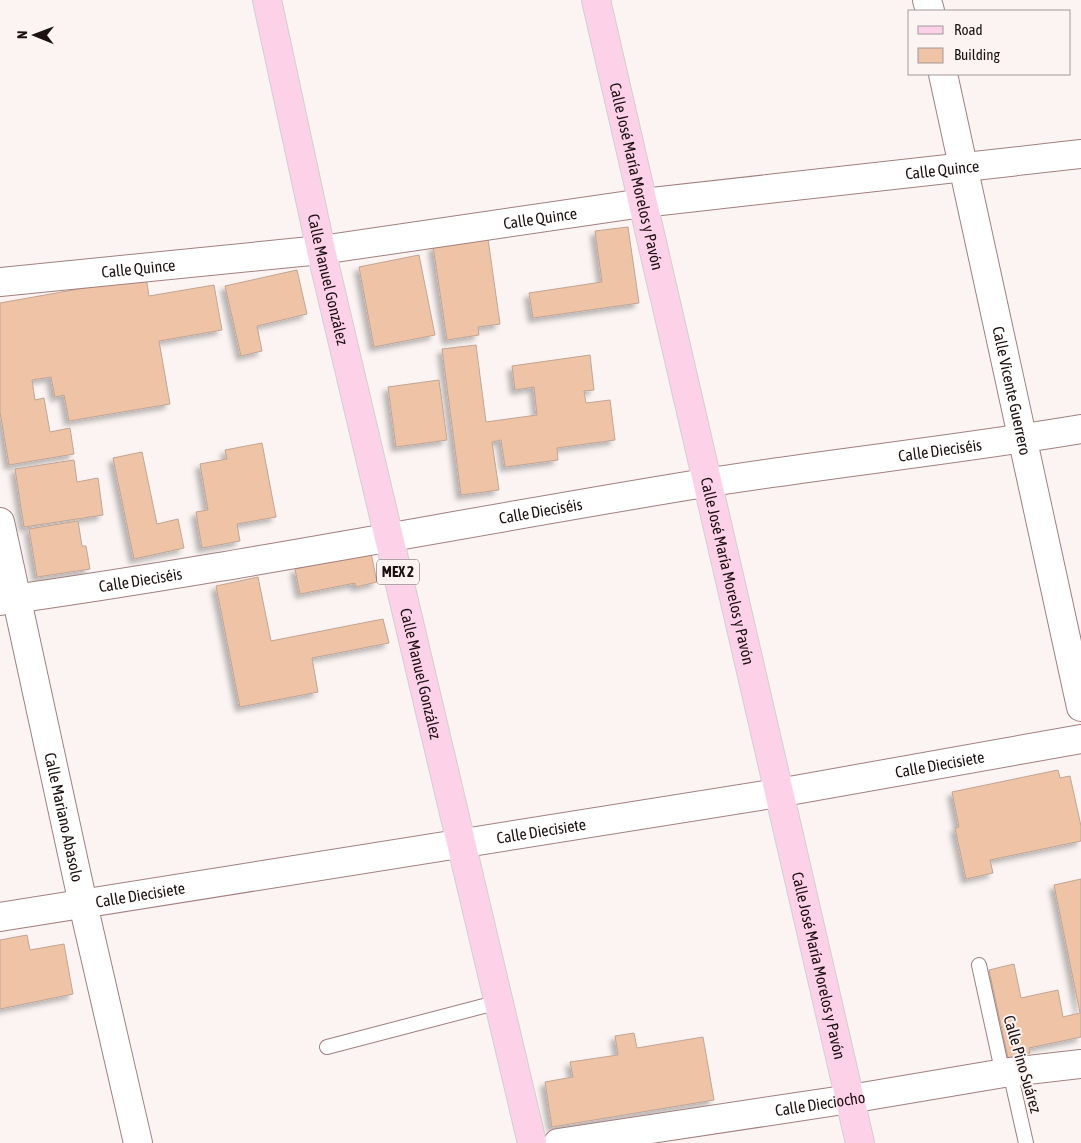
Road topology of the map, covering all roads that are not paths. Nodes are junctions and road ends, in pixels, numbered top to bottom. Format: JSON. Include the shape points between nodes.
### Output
{"nodes":[{"id":1,"x":267,"y":0,"type":"edge"},
{"id":2,"x":596,"y":0,"type":"edge"},
{"id":3,"x":943,"y":75,"type":"edge"},
{"id":4,"x":1081,"y":154,"type":"edge"},
{"id":5,"x":963,"y":167,"type":"junction"},
{"id":6,"x":643,"y":203,"type":"junction"},
{"id":7,"x":321,"y":250,"type":"junction"},
{"id":8,"x":0,"y":282,"type":"edge"},
{"id":9,"x":1081,"y":429,"type":"edge"},
{"id":10,"x":1021,"y":439,"type":"junction"},
{"id":11,"x":707,"y":483,"type":"junction"},
{"id":12,"x":0,"y":522,"type":"edge"},
{"id":13,"x":390,"y":538,"type":"junction"},
{"id":14,"x":8,"y":600,"type":"edge"},
{"id":15,"x":1081,"y":707,"type":"edge"},
{"id":16,"x":1081,"y":739,"type":"edge"},
{"id":17,"x":778,"y":793,"type":"junction"},
{"id":18,"x":462,"y":844,"type":"junction"},
{"id":19,"x":83,"y":904,"type":"junction"},
{"id":20,"x":0,"y":917,"type":"edge"},
{"id":21,"x":979,"y":965,"type":"dead end"},
{"id":22,"x":499,"y":1002,"type":"junction"},
{"id":23,"x":327,"y":1048,"type":"dead end"},
{"id":24,"x":1081,"y":1064,"type":"edge"},
{"id":25,"x":1010,"y":1072,"type":"junction"},
{"id":26,"x":850,"y":1099,"type":"junction"},
{"id":27,"x":138,"y":1143,"type":"edge"},
{"id":28,"x":532,"y":1143,"type":"edge"},
{"id":29,"x":558,"y":1143,"type":"edge"},
{"id":30,"x":860,"y":1143,"type":"edge"},
{"id":31,"x":1026,"y":1143,"type":"edge"}],
"edges":[{"from":1,"to":7,"type":"main road","name":"Calle Manuel González","number":"MEX 2"},
{"from":2,"to":6,"type":"main road","name":"Calle José María Morelos y Pavón"},
{"from":3,"to":5,"type":"street","name":"Calle Vicente Guerrero"},
{"from":4,"to":5,"type":"street","name":"Calle Quince"},
{"from":5,"to":6,"type":"street","name":"Calle Quince"},
{"from":5,"to":10,"type":"street","name":"Calle Vicente Guerrero"},
{"from":6,"to":7,"type":"street","name":"Calle Quince"},
{"from":6,"to":11,"type":"main road","name":"Calle José María Morelos y Pavón"},
{"from":7,"to":8,"type":"street","name":"Calle Quince"},
{"from":7,"to":13,"type":"main road","name":"Calle Manuel González","number":"MEX 2"},
{"from":9,"to":10,"type":"street","name":"Calle Dieciséis"},
{"from":10,"to":11,"type":"street","name":"Calle Dieciséis"},
{"from":10,"to":15,"type":"street","name":"Calle Vicente Guerrero"},
{"from":11,"to":13,"type":"street","name":"Calle Dieciséis"},
{"from":11,"to":17,"type":"main road","name":"Calle José María Morelos y Pavón"},
{"from":12,"to":14,"type":"street","name":"Calle Mariano Abasolo"},
{"from":13,"to":14,"type":"street","name":"Calle Dieciséis"},
{"from":13,"to":18,"type":"main road","name":"Calle Manuel González","number":"MEX 2"},
{"from":14,"to":19,"type":"street","name":"Calle Mariano Abasolo"},
{"from":16,"to":17,"type":"street","name":"Calle Diecisiete"},
{"from":17,"to":18,"type":"street","name":"Calle Diecisiete"},
{"from":17,"to":26,"type":"main road","name":"Calle José María Morelos y Pavón"},
{"from":18,"to":19,"type":"street","name":"Calle Diecisiete"},
{"from":18,"to":22,"type":"main road","name":"Calle Manuel González","number":"MEX 2"},
{"from":19,"to":20,"type":"street","name":"Calle Diecisiete"},
{"from":19,"to":27,"type":"street","name":"Calle Mariano Abasolo"},
{"from":21,"to":25,"type":"lane","name":"Calle Pino Suárez","via":[[1000,1061]]},
{"from":22,"to":23,"type":"lane"},
{"from":22,"to":28,"type":"main road","name":"Calle Manuel González","number":"MEX 2"},
{"from":24,"to":25,"type":"street","name":"Calle Dieciocho"},
{"from":25,"to":26,"type":"street","name":"Calle Dieciocho"},
{"from":25,"to":31,"type":"lane","name":"Calle Pino Suárez"},
{"from":26,"to":29,"type":"street","name":"Calle Dieciocho"},
{"from":26,"to":30,"type":"main road","name":"Calle José María Morelos y Pavón"}]}
